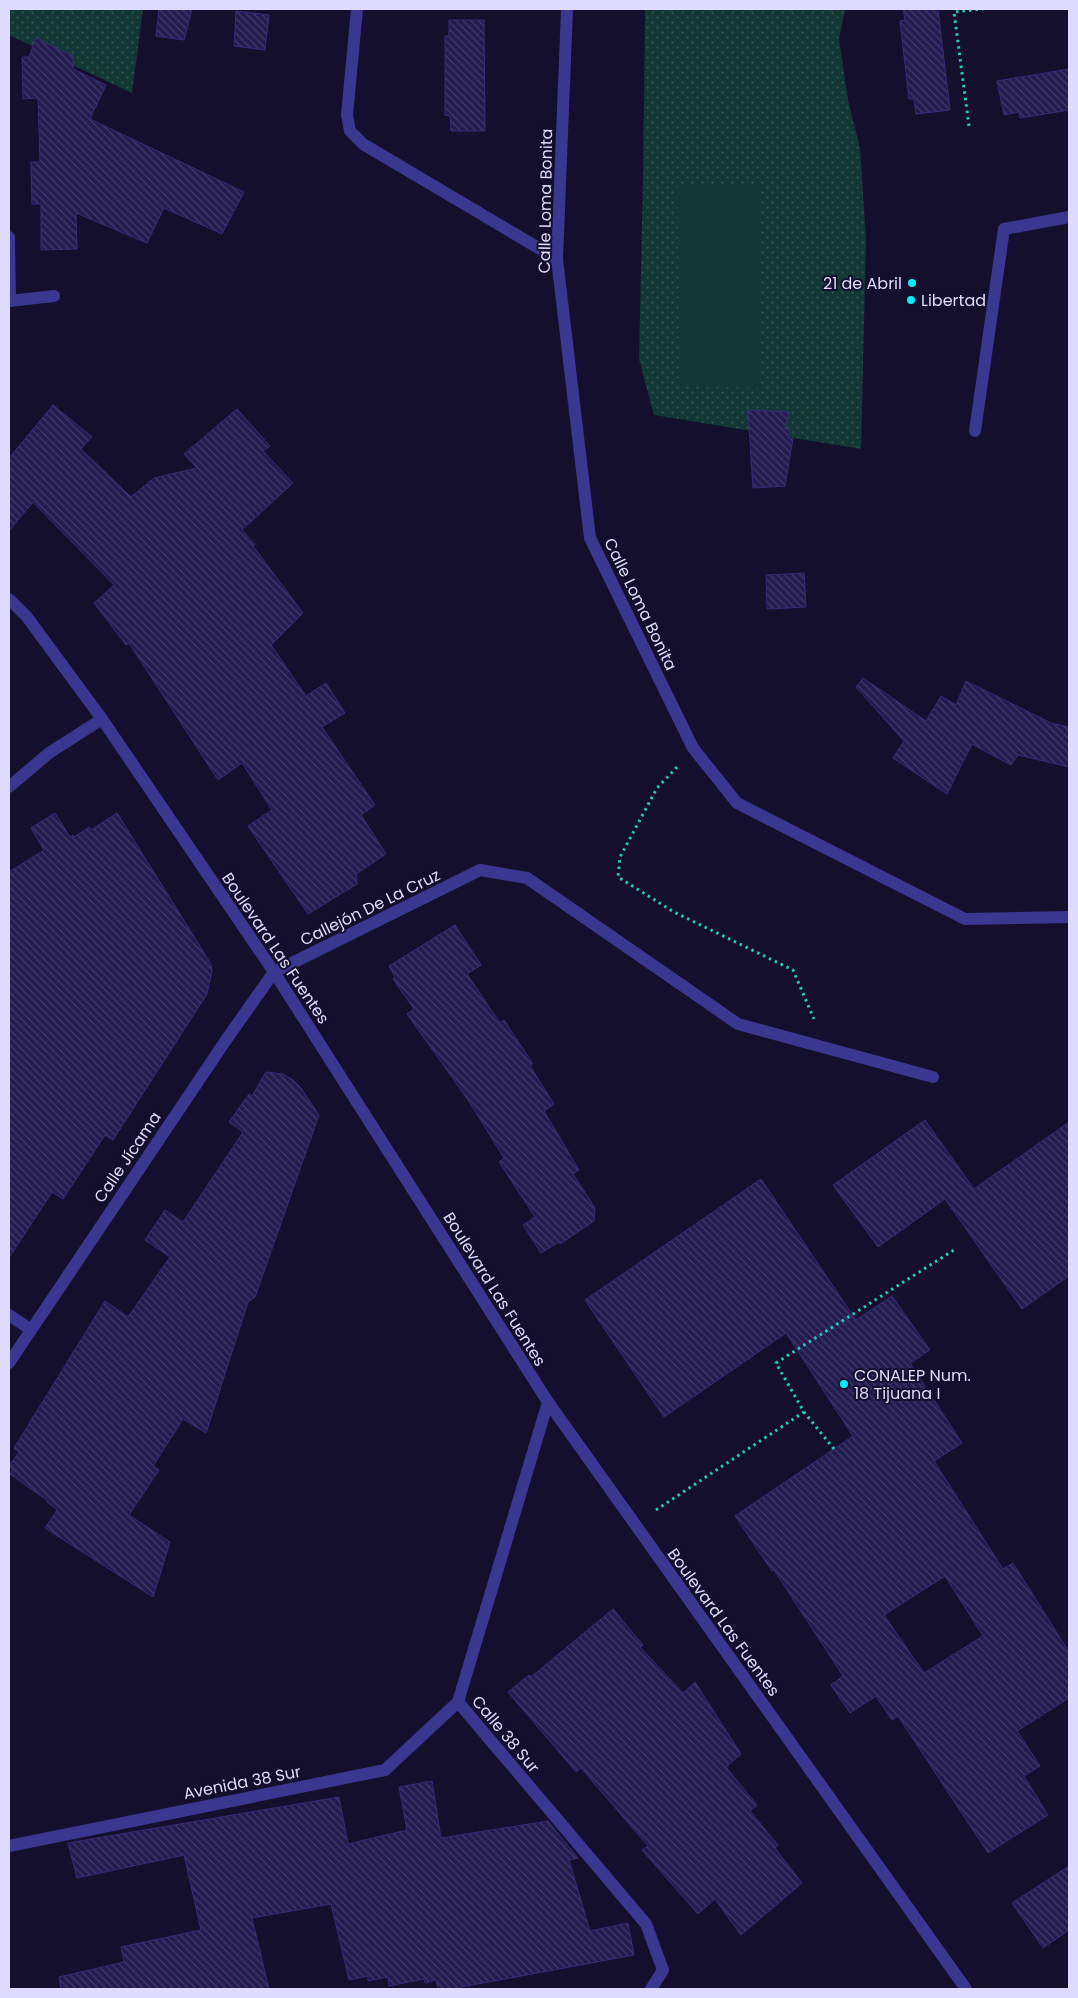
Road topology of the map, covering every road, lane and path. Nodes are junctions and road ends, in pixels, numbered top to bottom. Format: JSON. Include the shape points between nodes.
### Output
{"nodes":[{"id":1,"x":357,"y":9,"type":"edge"},
{"id":2,"x":567,"y":9,"type":"edge"},
{"id":3,"x":982,"y":9,"type":"edge"},
{"id":4,"x":969,"y":126,"type":"dead end"},
{"id":5,"x":1069,"y":217,"type":"edge"},
{"id":6,"x":9,"y":237,"type":"edge"},
{"id":7,"x":558,"y":259,"type":"junction"},
{"id":8,"x":54,"y":296,"type":"dead end"},
{"id":9,"x":10,"y":301,"type":"edge"},
{"id":10,"x":975,"y":431,"type":"dead end"},
{"id":11,"x":9,"y":599,"type":"edge"},
{"id":12,"x":102,"y":719,"type":"junction"},
{"id":13,"x":693,"y":748,"type":"junction"},
{"id":14,"x":9,"y":787,"type":"edge"},
{"id":15,"x":1069,"y":917,"type":"edge"},
{"id":16,"x":274,"y":972,"type":"junction"},
{"id":17,"x":828,"y":1049,"type":"junction"},
{"id":18,"x":933,"y":1078,"type":"dead end"},
{"id":19,"x":956,"y":1248,"type":"dead end"},
{"id":20,"x":9,"y":1314,"type":"edge"},
{"id":21,"x":30,"y":1329,"type":"junction"},
{"id":22,"x":9,"y":1363,"type":"edge"},
{"id":23,"x":548,"y":1402,"type":"junction"},
{"id":24,"x":804,"y":1412,"type":"junction"},
{"id":25,"x":834,"y":1449,"type":"dead end"},
{"id":26,"x":635,"y":1524,"type":"junction"},
{"id":27,"x":458,"y":1702,"type":"junction"},
{"id":28,"x":9,"y":1846,"type":"edge"},
{"id":29,"x":651,"y":1989,"type":"edge"},
{"id":30,"x":966,"y":1989,"type":"edge"}],
"edges":[{"from":1,"to":7,"type":"street","via":[[347,115],[350,131],[363,144]]},
{"from":2,"to":7,"type":"street","name":"Calle Loma Bonita"},
{"from":3,"to":4,"type":"path","via":[[954,12]]},
{"from":5,"to":10,"type":"street","via":[[1004,229]]},
{"from":6,"to":9,"type":"street"},
{"from":7,"to":13,"type":"street","name":"Calle Loma Bonita","via":[[590,538]]},
{"from":8,"to":9,"type":"street"},
{"from":11,"to":12,"type":"street","name":"Boulevard Las Fuentes","via":[[27,617]]},
{"from":12,"to":14,"type":"street","via":[[49,753]]},
{"from":12,"to":16,"type":"street","name":"Boulevard Las Fuentes"},
{"from":13,"to":15,"type":"street","name":"Calle Loma Bonita","via":[[737,803],[964,919]]},
{"from":13,"to":17,"type":"path","via":[[657,788],[620,857],[618,877],[674,912],[793,970]]},
{"from":16,"to":17,"type":"street","name":"Callejón De La Cruz","via":[[480,870],[527,878],[738,1024]]},
{"from":16,"to":21,"type":"street","name":"Calle Jícama"},
{"from":16,"to":23,"type":"street","name":"Boulevard Las Fuentes"},
{"from":17,"to":18,"type":"street"},
{"from":19,"to":24,"type":"path","via":[[776,1363]]},
{"from":20,"to":21,"type":"street"},
{"from":21,"to":22,"type":"street","name":"Calle Jícama"},
{"from":23,"to":26,"type":"street","name":"Boulevard Las Fuentes"},
{"from":23,"to":27,"type":"street","name":"Calle 38 Sur"},
{"from":24,"to":25,"type":"path"},
{"from":24,"to":26,"type":"path"},
{"from":26,"to":30,"type":"street","name":"Boulevard Las Fuentes"},
{"from":27,"to":28,"type":"street","name":"Avenida 38 Sur","via":[[385,1770]]},
{"from":27,"to":29,"type":"street","name":"Calle 38 Sur","via":[[646,1924],[664,1970]]}]}
